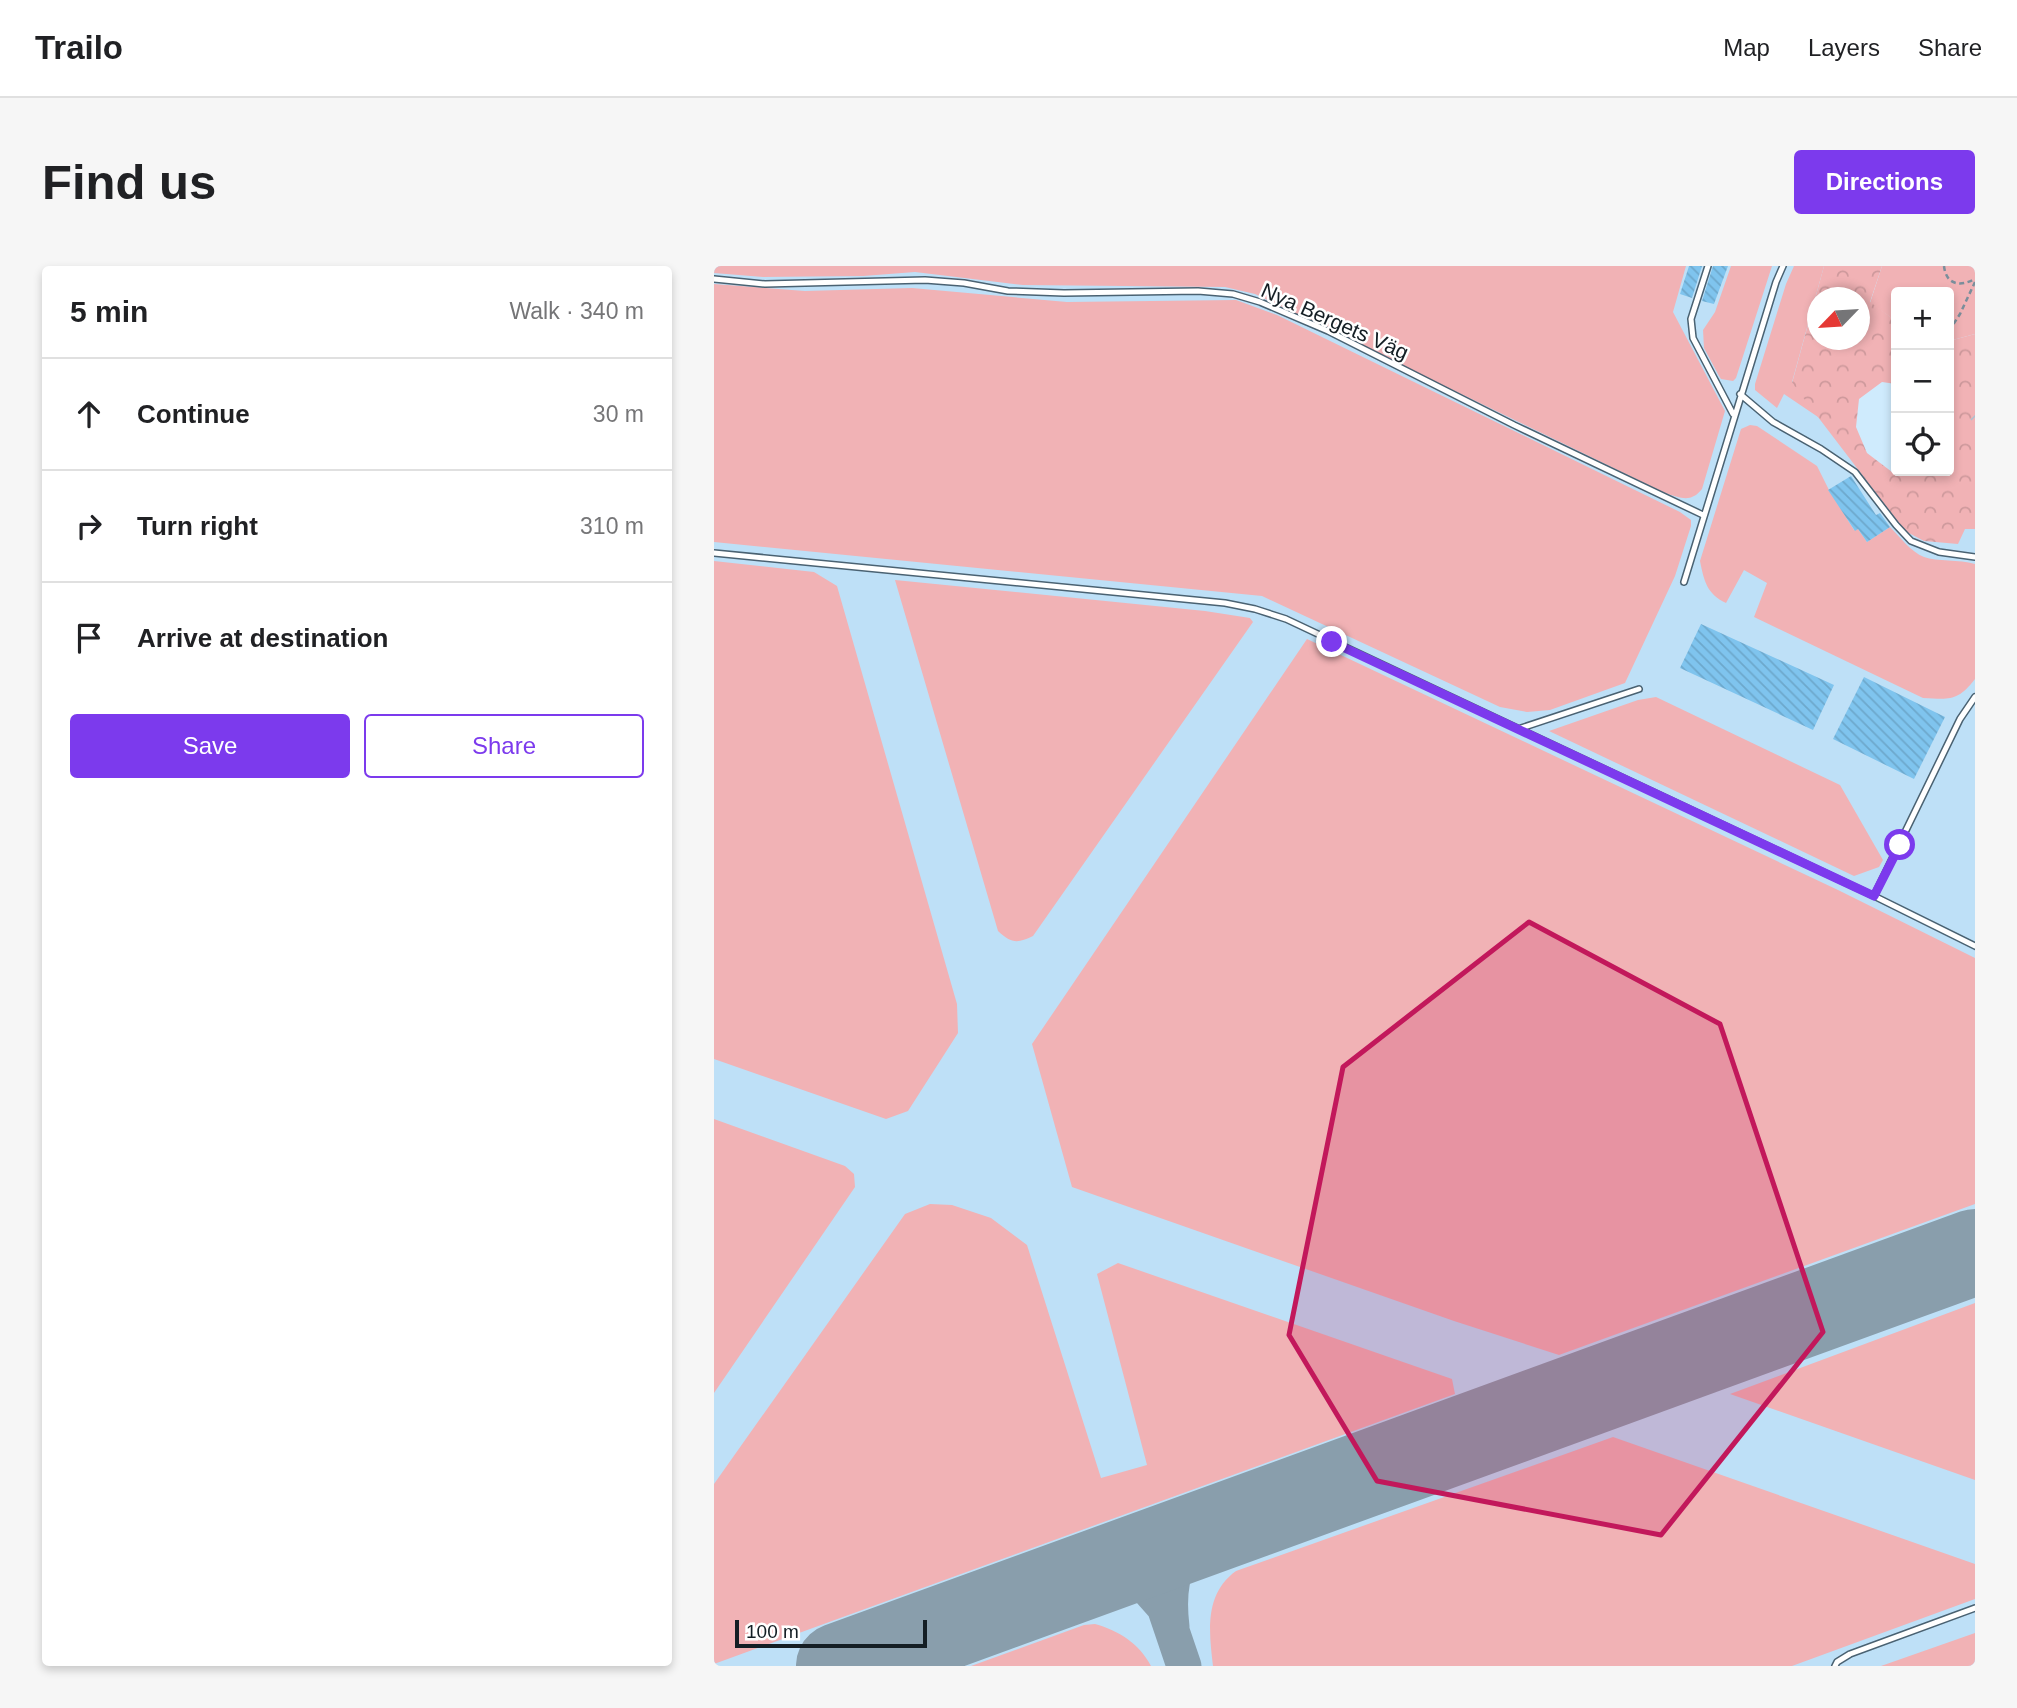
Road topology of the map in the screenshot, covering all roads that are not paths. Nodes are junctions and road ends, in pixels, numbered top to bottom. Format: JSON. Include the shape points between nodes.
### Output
{"nodes":[{"id":1,"x":1708,"y":266,"type":"edge"},
{"id":2,"x":1783,"y":266,"type":"edge"},
{"id":3,"x":714,"y":279,"type":"edge"},
{"id":4,"x":1740,"y":394,"type":"junction"},
{"id":5,"x":1734,"y":414,"type":"junction"},
{"id":6,"x":1703,"y":515,"type":"junction"},
{"id":7,"x":714,"y":553,"type":"edge"},
{"id":8,"x":1975,"y":557,"type":"edge"},
{"id":9,"x":1684,"y":582,"type":"dead end"},
{"id":10,"x":1639,"y":689,"type":"dead end"},
{"id":11,"x":1975,"y":697,"type":"edge"},
{"id":12,"x":1518,"y":729,"type":"junction"},
{"id":13,"x":1874,"y":896,"type":"junction"},
{"id":14,"x":1975,"y":946,"type":"edge"},
{"id":15,"x":1975,"y":1608,"type":"edge"},
{"id":16,"x":1835,"y":1666,"type":"edge"}],
"edges":[{"from":1,"to":5,"type":"lane","via":[[1691,319],[1693,338]]},
{"from":2,"to":4,"type":"lane"},
{"from":3,"to":6,"type":"lane","name":"Nya Bergets Väg","via":[[765,284],[925,280],[1008,291],[1233,294],[1328,331]]},
{"from":4,"to":5,"type":"lane"},
{"from":4,"to":8,"type":"lane","via":[[1773,422],[1855,472],[1911,541],[1938,552]]},
{"from":5,"to":6,"type":"lane"},
{"from":6,"to":9,"type":"lane"},
{"from":7,"to":12,"type":"lane","via":[[1255,608]]},
{"from":10,"to":12,"type":"lane"},
{"from":11,"to":13,"type":"lane"},
{"from":12,"to":13,"type":"lane"},
{"from":13,"to":14,"type":"lane"},
{"from":15,"to":16,"type":"lane","via":[[1850,1654]]}]}
